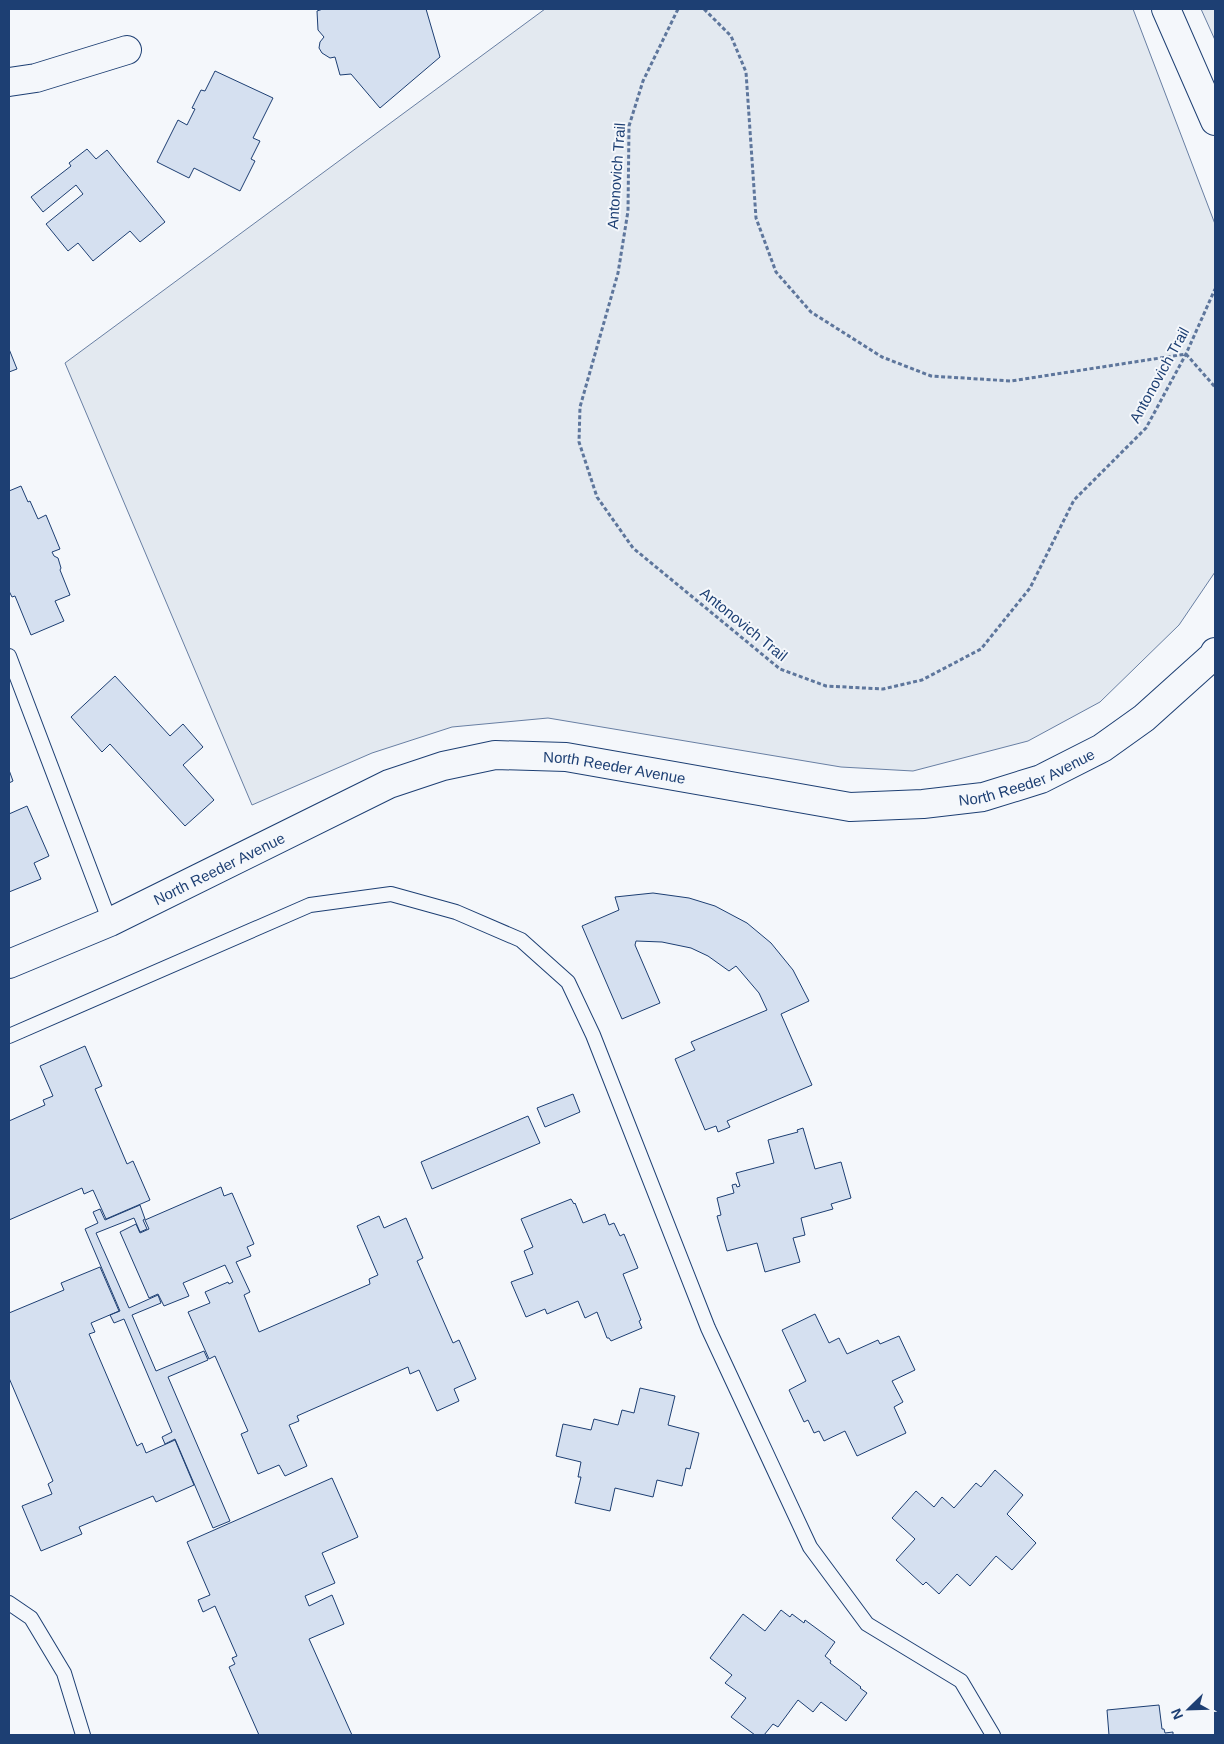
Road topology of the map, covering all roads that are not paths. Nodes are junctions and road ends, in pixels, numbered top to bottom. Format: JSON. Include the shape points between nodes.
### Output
{"nodes":[{"id":1,"x":1166,"y":9,"type":"edge"},
{"id":2,"x":127,"y":50,"type":"dead end"},
{"id":3,"x":9,"y":82,"type":"edge"},
{"id":4,"x":1215,"y":121,"type":"edge"},
{"id":5,"x":1215,"y":652,"type":"edge"},
{"id":6,"x":9,"y":656,"type":"edge"},
{"id":7,"x":110,"y":922,"type":"junction"},
{"id":8,"x":9,"y":964,"type":"edge"},
{"id":9,"x":9,"y":1036,"type":"edge"},
{"id":10,"x":9,"y":1603,"type":"edge"},
{"id":11,"x":83,"y":1735,"type":"edge"},
{"id":12,"x":993,"y":1735,"type":"edge"}],
"edges":[{"from":1,"to":4,"type":"street"},
{"from":2,"to":3,"type":"street","via":[[36,78]]},
{"from":5,"to":7,"type":"street","name":"North Reeder Avenue","via":[[1144,718],[1102,748],[1041,779],[982,797],[850,808],[566,757],[495,755],[442,766],[389,784]]},
{"from":6,"to":7,"type":"lane"},
{"from":7,"to":8,"type":"street","name":"North Reeder Avenue"},
{"from":9,"to":12,"type":"lane","via":[[310,905],[391,894],[456,912],[520,940],[568,982],[593,1035],[708,1328],[810,1547],[866,1624],[961,1681]]},
{"from":10,"to":11,"type":"lane","via":[[31,1618],[64,1673]]}]}
